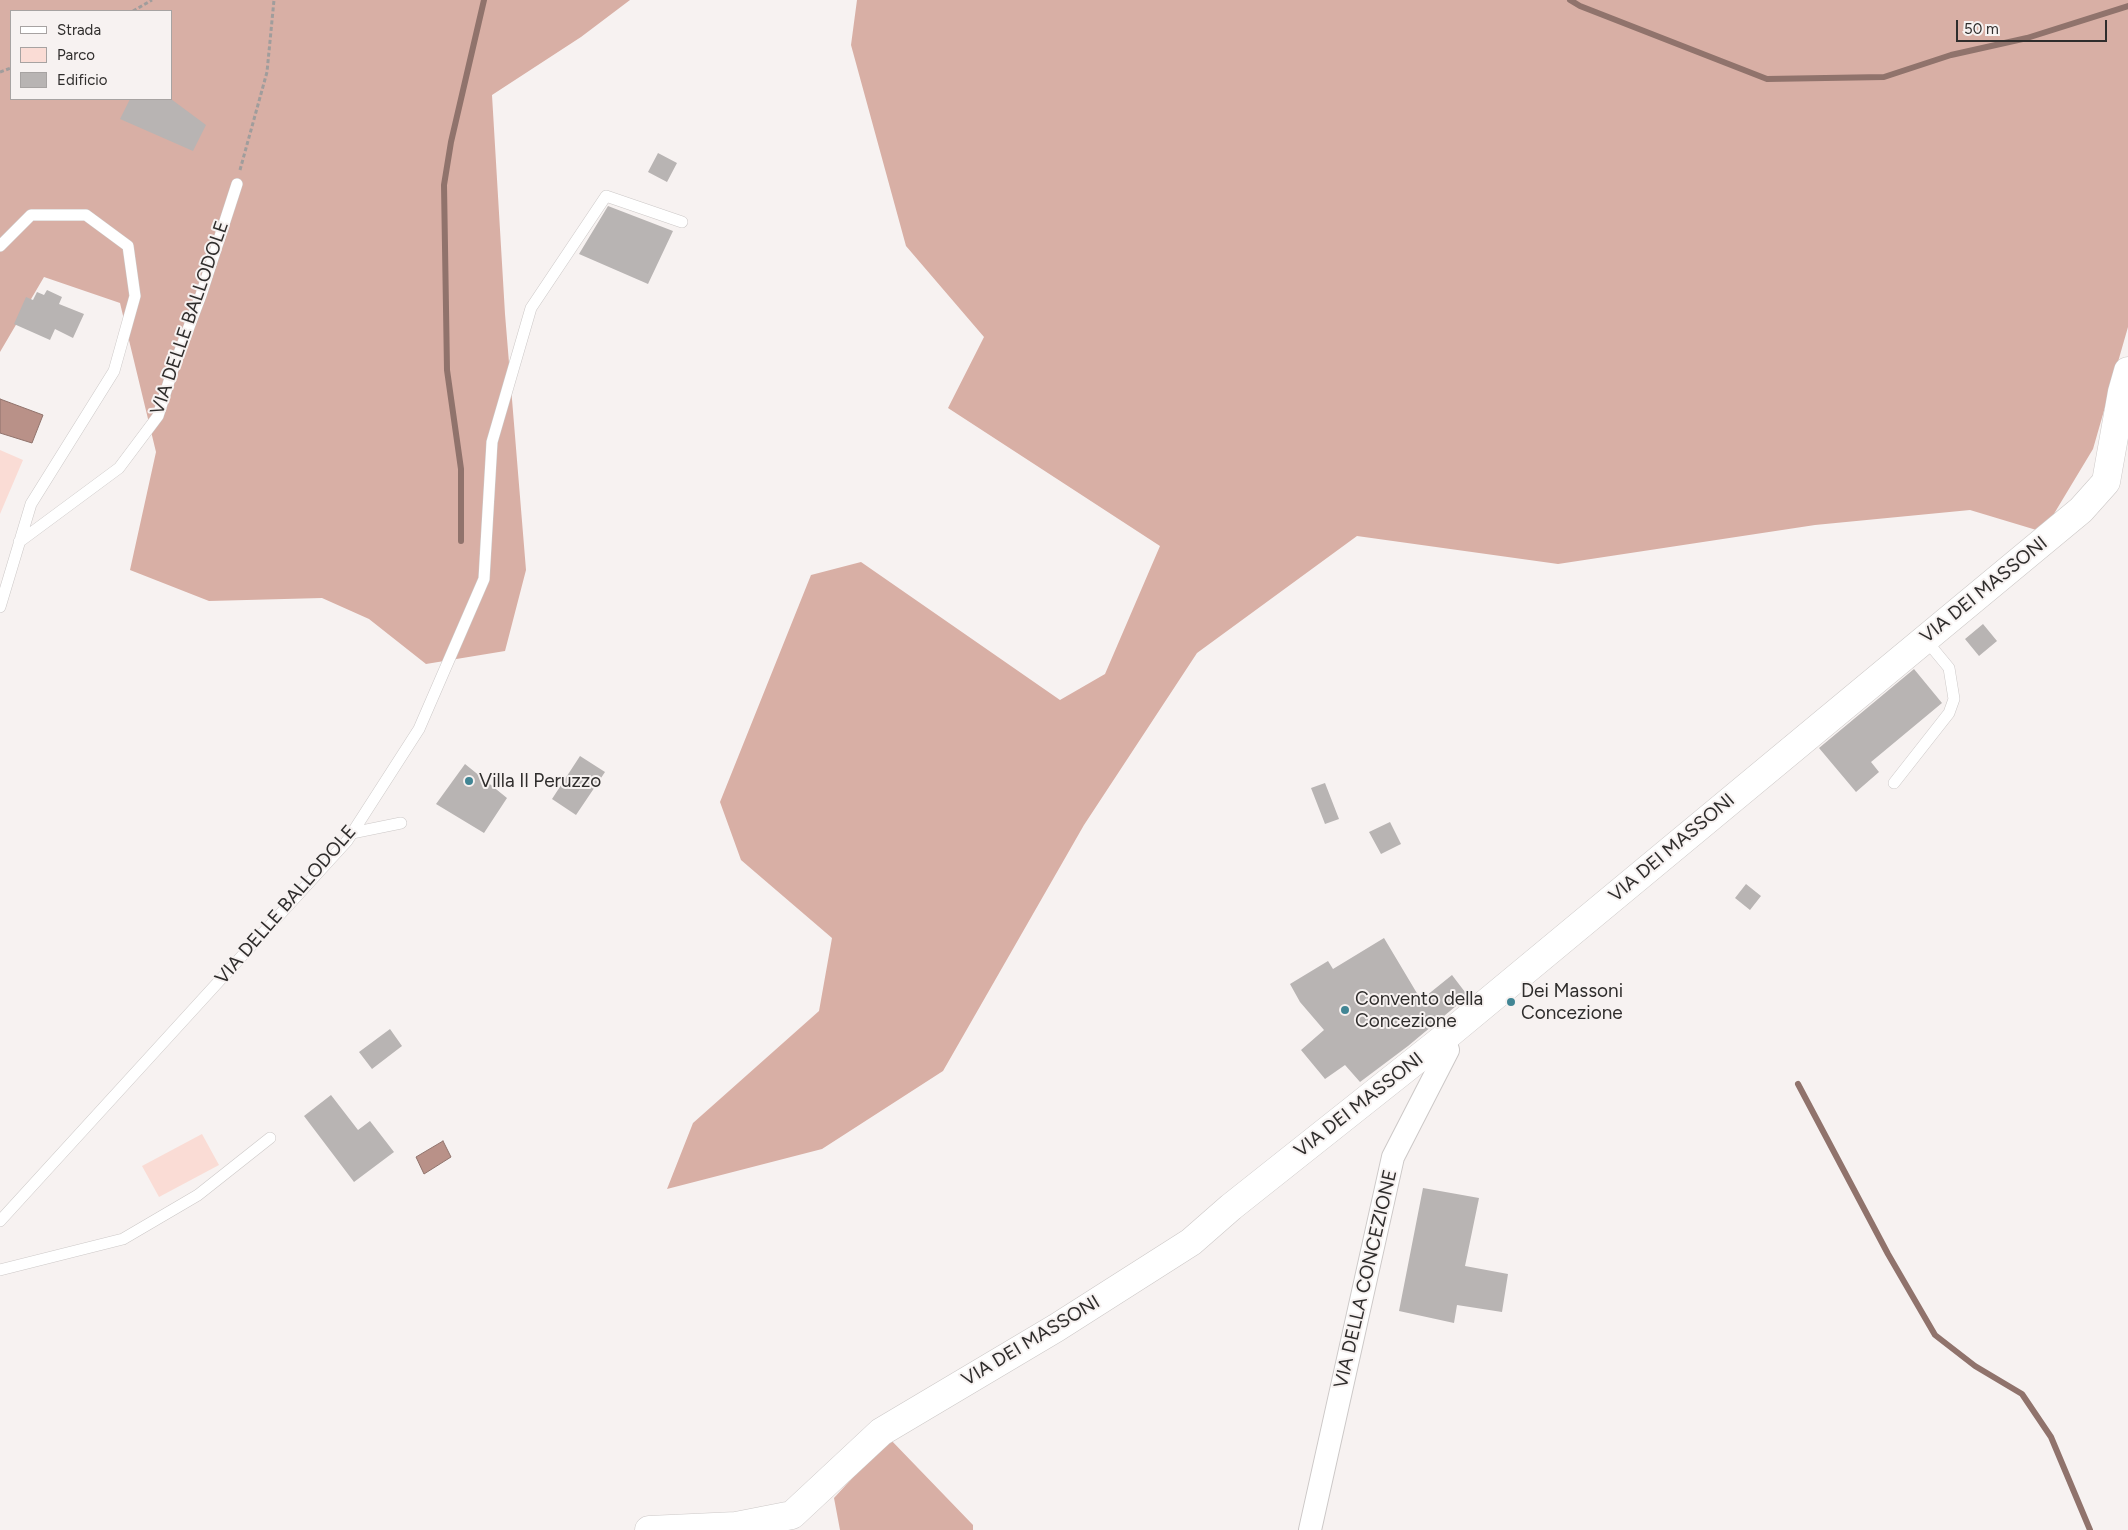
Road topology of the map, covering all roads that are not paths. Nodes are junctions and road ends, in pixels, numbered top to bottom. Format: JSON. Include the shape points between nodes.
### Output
{"nodes":[{"id":1,"x":236,"y":184,"type":"road end"},
{"id":2,"x":682,"y":222,"type":"dead end"},
{"id":3,"x":0,"y":246,"type":"edge"},
{"id":4,"x":2128,"y":371,"type":"edge"},
{"id":5,"x":19,"y":542,"type":"junction"},
{"id":6,"x":0,"y":607,"type":"edge"},
{"id":7,"x":1925,"y":639,"type":"junction"},
{"id":8,"x":1894,"y":783,"type":"dead end"},
{"id":9,"x":401,"y":823,"type":"dead end"},
{"id":10,"x":352,"y":833,"type":"junction"},
{"id":11,"x":1444,"y":1038,"type":"junction"},
{"id":12,"x":270,"y":1138,"type":"dead end"},
{"id":13,"x":0,"y":1221,"type":"edge"},
{"id":14,"x":0,"y":1270,"type":"edge"},
{"id":15,"x":649,"y":1530,"type":"edge"},
{"id":16,"x":1310,"y":1530,"type":"edge"}],
"edges":[{"from":1,"to":5,"type":"lane","name":"VIA DELLE BALLODOLE","via":[[158,416],[119,468]]},
{"from":2,"to":10,"type":"lane","name":"VIA DELLE BALLODOLE","via":[[606,196],[531,308],[492,442],[484,578],[419,729]]},
{"from":3,"to":5,"type":"lane","via":[[31,215],[86,215],[128,246],[135,296],[114,371],[31,504]]},
{"from":4,"to":7,"type":"street","name":"VIA DEI MASSONI","via":[[2106,482],[2081,510]]},
{"from":5,"to":6,"type":"lane"},
{"from":7,"to":8,"type":"lane","via":[[1949,668],[1954,699],[1949,714]]},
{"from":7,"to":11,"type":"street","name":"VIA DEI MASSONI"},
{"from":9,"to":10,"type":"lane"},
{"from":10,"to":13,"type":"lane","name":"VIA DELLE BALLODOLE"},
{"from":11,"to":15,"type":"street","name":"VIA DEI MASSONI","via":[[1230,1207],[1191,1242],[1056,1328],[881,1432],[792,1514],[736,1526]]},
{"from":11,"to":16,"type":"street","name":"VIA DELLA CONCEZIONE","via":[[1448,1050],[1393,1157]]},
{"from":12,"to":14,"type":"lane","via":[[198,1195],[123,1239]]}]}
